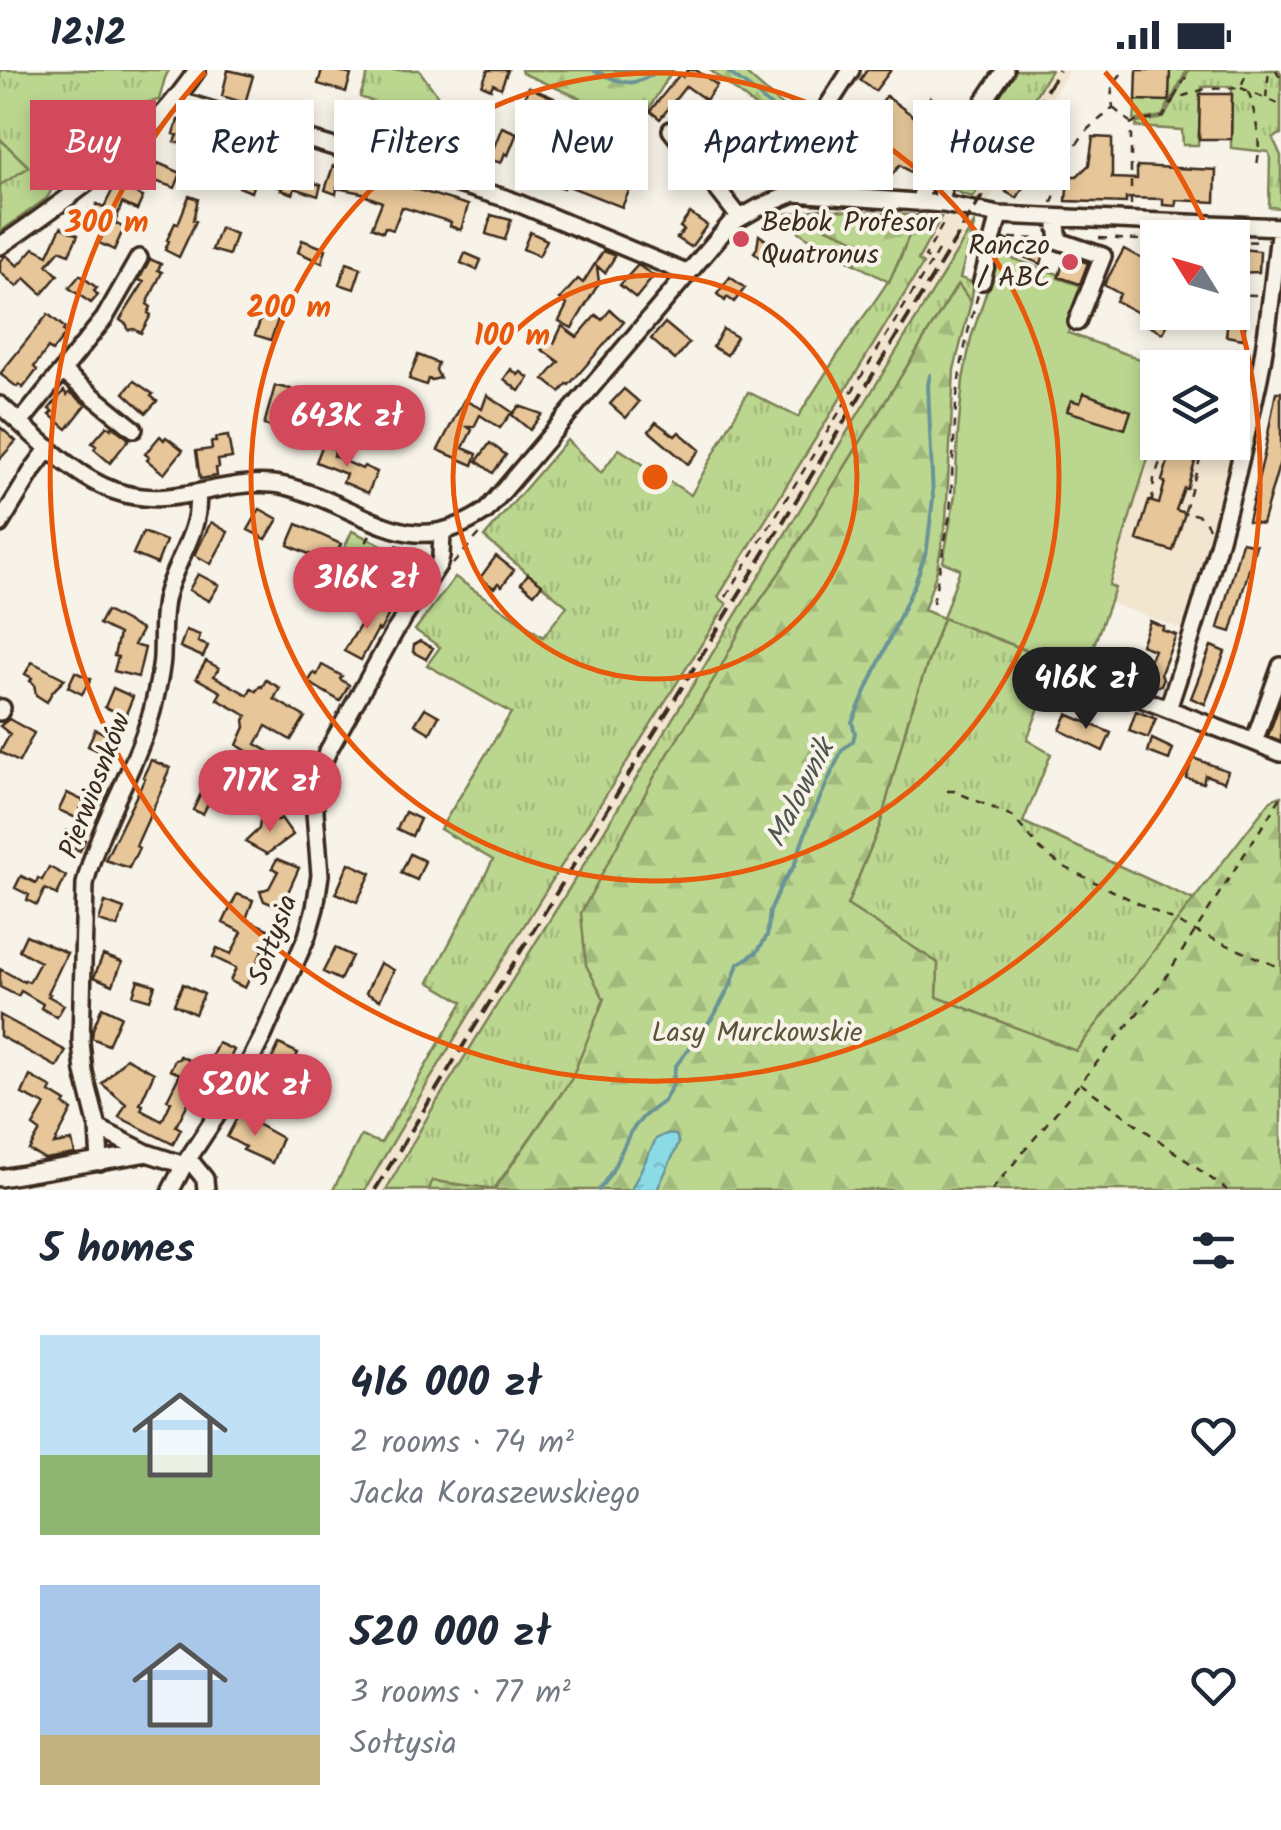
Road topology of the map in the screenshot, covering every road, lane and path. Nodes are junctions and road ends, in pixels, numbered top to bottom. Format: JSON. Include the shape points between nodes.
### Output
{"nodes":[{"id":1,"x":197,"y":70,"type":"edge"},
{"id":2,"x":851,"y":70,"type":"edge"},
{"id":3,"x":1005,"y":70,"type":"edge"},
{"id":4,"x":1125,"y":70,"type":"edge"},
{"id":5,"x":1190,"y":70,"type":"edge"},
{"id":6,"x":1248,"y":70,"type":"edge"},
{"id":7,"x":1269,"y":70,"type":"edge"},
{"id":8,"x":1276,"y":70,"type":"edge"},
{"id":9,"x":1281,"y":80,"type":"edge"},
{"id":10,"x":1240,"y":88,"type":"junction"},
{"id":11,"x":1249,"y":92,"type":"junction"},
{"id":12,"x":1174,"y":99,"type":"junction"},
{"id":13,"x":177,"y":100,"type":"edge"},
{"id":14,"x":985,"y":100,"type":"edge"},
{"id":15,"x":1266,"y":100,"type":"junction"},
{"id":16,"x":176,"y":101,"type":"edge"},
{"id":17,"x":1281,"y":105,"type":"edge"},
{"id":18,"x":1113,"y":107,"type":"junction"},
{"id":19,"x":1131,"y":123,"type":"junction"},
{"id":20,"x":314,"y":141,"type":"edge"},
{"id":21,"x":1256,"y":165,"type":"dead end"},
{"id":22,"x":718,"y":190,"type":"edge"},
{"id":23,"x":922,"y":190,"type":"edge"},
{"id":24,"x":943,"y":190,"type":"edge"},
{"id":25,"x":794,"y":194,"type":"junction"},
{"id":26,"x":920,"y":203,"type":"junction"},
{"id":27,"x":945,"y":209,"type":"junction"},
{"id":28,"x":1131,"y":212,"type":"dead end"},
{"id":29,"x":999,"y":215,"type":"junction"},
{"id":30,"x":740,"y":218,"type":"junction"},
{"id":31,"x":1056,"y":218,"type":"junction"},
{"id":32,"x":1140,"y":227,"type":"edge"},
{"id":33,"x":1280,"y":227,"type":"edge"},
{"id":34,"x":1250,"y":228,"type":"edge"},
{"id":35,"x":1250,"y":241,"type":"edge"},
{"id":36,"x":1271,"y":243,"type":"dead end"},
{"id":37,"x":0,"y":246,"type":"edge"},
{"id":38,"x":938,"y":252,"type":"dead end"},
{"id":39,"x":140,"y":258,"type":"dead end"},
{"id":40,"x":932,"y":261,"type":"junction"},
{"id":41,"x":686,"y":273,"type":"junction"},
{"id":42,"x":982,"y":281,"type":"joint"},
{"id":43,"x":1250,"y":295,"type":"edge"},
{"id":44,"x":1264,"y":296,"type":"dead end"},
{"id":45,"x":1077,"y":322,"type":"dead end"},
{"id":46,"x":62,"y":371,"type":"junction"},
{"id":47,"x":0,"y":405,"type":"edge"},
{"id":48,"x":20,"y":423,"type":"junction"},
{"id":49,"x":134,"y":429,"type":"dead end"},
{"id":50,"x":50,"y":448,"type":"junction"},
{"id":51,"x":1161,"y":460,"type":"edge"},
{"id":52,"x":1199,"y":460,"type":"edge"},
{"id":53,"x":197,"y":493,"type":"junction"},
{"id":54,"x":1152,"y":502,"type":"dead end"},
{"id":55,"x":490,"y":522,"type":"dead end"},
{"id":56,"x":0,"y":524,"type":"edge"},
{"id":57,"x":442,"y":533,"type":"junction"},
{"id":58,"x":370,"y":534,"type":"dead end"},
{"id":59,"x":1222,"y":536,"type":"junction"},
{"id":60,"x":388,"y":541,"type":"dead end"},
{"id":61,"x":376,"y":562,"type":"junction"},
{"id":62,"x":425,"y":564,"type":"dead end"},
{"id":63,"x":448,"y":569,"type":"dead end"},
{"id":64,"x":380,"y":572,"type":"junction"},
{"id":65,"x":726,"y":597,"type":"dead end"},
{"id":66,"x":932,"y":603,"type":"dead end"},
{"id":67,"x":401,"y":621,"type":"junction"},
{"id":68,"x":1281,"y":666,"type":"edge"},
{"id":69,"x":1090,"y":679,"type":"dead end"},
{"id":70,"x":1168,"y":709,"type":"junction"},
{"id":71,"x":1254,"y":742,"type":"junction"},
{"id":72,"x":1281,"y":753,"type":"edge"},
{"id":73,"x":947,"y":791,"type":"dead end"},
{"id":74,"x":1281,"y":797,"type":"edge"},
{"id":75,"x":1196,"y":932,"type":"junction"},
{"id":76,"x":1281,"y":968,"type":"edge"},
{"id":77,"x":1080,"y":1083,"type":"junction"},
{"id":78,"x":98,"y":1128,"type":"junction"},
{"id":79,"x":147,"y":1153,"type":"junction"},
{"id":80,"x":100,"y":1162,"type":"junction"},
{"id":81,"x":186,"y":1162,"type":"junction"},
{"id":82,"x":0,"y":1178,"type":"edge"},
{"id":83,"x":171,"y":1190,"type":"edge"},
{"id":84,"x":206,"y":1190,"type":"edge"},
{"id":85,"x":992,"y":1190,"type":"edge"},
{"id":86,"x":1226,"y":1190,"type":"edge"}],
"edges":[{"from":1,"to":13,"type":"street"},
{"from":2,"to":25,"type":"street","via":[[820,118]]},
{"from":3,"to":14,"type":"street"},
{"from":4,"to":18,"type":"path","via":[[1111,90]]},
{"from":5,"to":12,"type":"path"},
{"from":6,"to":10,"type":"path"},
{"from":7,"to":15,"type":"path"},
{"from":8,"to":9,"type":"path"},
{"from":10,"to":11,"type":"path"},
{"from":10,"to":12,"type":"path"},
{"from":11,"to":15,"type":"path"},
{"from":11,"to":21,"type":"path","via":[[1259,137]]},
{"from":12,"to":19,"type":"path","via":[[1163,117]]},
{"from":15,"to":17,"type":"path"},
{"from":16,"to":37,"type":"street","via":[[114,162]]},
{"from":18,"to":19,"type":"path"},
{"from":18,"to":31,"type":"path","via":[[1089,127],[1064,168],[1051,205]]},
{"from":19,"to":28,"type":"path"},
{"from":20,"to":41,"type":"street","via":[[508,199]]},
{"from":22,"to":30,"type":"street"},
{"from":23,"to":26,"type":"street"},
{"from":24,"to":27,"type":"street"},
{"from":25,"to":26,"type":"street"},
{"from":25,"to":30,"type":"street"},
{"from":26,"to":27,"type":"street"},
{"from":27,"to":29,"type":"street"},
{"from":27,"to":40,"type":"path","via":[[925,257]]},
{"from":29,"to":31,"type":"street"},
{"from":29,"to":42,"type":"street"},
{"from":30,"to":41,"type":"street"},
{"from":31,"to":32,"type":"street"},
{"from":31,"to":45,"type":"street","via":[[1059,240],[1103,256]]},
{"from":33,"to":34,"type":"street"},
{"from":33,"to":59,"type":"street","via":[[1260,376]]},
{"from":35,"to":36,"type":"path"},
{"from":38,"to":40,"type":"path"},
{"from":39,"to":46,"type":"street"},
{"from":40,"to":65,"type":"path"},
{"from":41,"to":57,"type":"street","via":[[486,511]]},
{"from":42,"to":66,"type":"path","via":[[960,372],[950,514]]},
{"from":43,"to":44,"type":"path"},
{"from":46,"to":48,"type":"street"},
{"from":46,"to":49,"type":"street"},
{"from":47,"to":48,"type":"street"},
{"from":48,"to":50,"type":"street"},
{"from":50,"to":53,"type":"street","via":[[122,494],[168,499]]},
{"from":50,"to":56,"type":"street"},
{"from":51,"to":54,"type":"path"},
{"from":52,"to":59,"type":"path","via":[[1184,510]]},
{"from":53,"to":57,"type":"street","via":[[273,484],[397,531]]},
{"from":53,"to":78,"type":"street","name":"Pierwiosnków","via":[[195,524],[165,600],[152,712],[85,884],[81,1042]]},
{"from":55,"to":63,"type":"path"},
{"from":57,"to":67,"type":"street","name":"Sołtysia","via":[[439,564]]},
{"from":58,"to":61,"type":"path"},
{"from":59,"to":70,"type":"street"},
{"from":60,"to":62,"type":"path","via":[[422,556]]},
{"from":61,"to":64,"type":"path"},
{"from":61,"to":64,"type":"path","via":[[366,568],[372,577]]},
{"from":64,"to":67,"type":"path"},
{"from":67,"to":81,"type":"street","name":"Sołtysia","via":[[317,776],[320,876],[307,936],[242,1077]]},
{"from":68,"to":71,"type":"street"},
{"from":69,"to":70,"type":"street"},
{"from":70,"to":71,"type":"street"},
{"from":71,"to":72,"type":"street"},
{"from":73,"to":75,"type":"path","via":[[1012,816],[1062,866]]},
{"from":74,"to":75,"type":"path"},
{"from":75,"to":76,"type":"path"},
{"from":75,"to":77,"type":"path"},
{"from":77,"to":85,"type":"path"},
{"from":77,"to":86,"type":"path"},
{"from":78,"to":79,"type":"street"},
{"from":78,"to":80,"type":"street","name":"Pierwiosnków"},
{"from":79,"to":80,"type":"street"},
{"from":79,"to":81,"type":"street"},
{"from":80,"to":82,"type":"street"},
{"from":81,"to":83,"type":"street","name":"Sołtysia"},
{"from":81,"to":84,"type":"street","via":[[205,1178]]}]}
